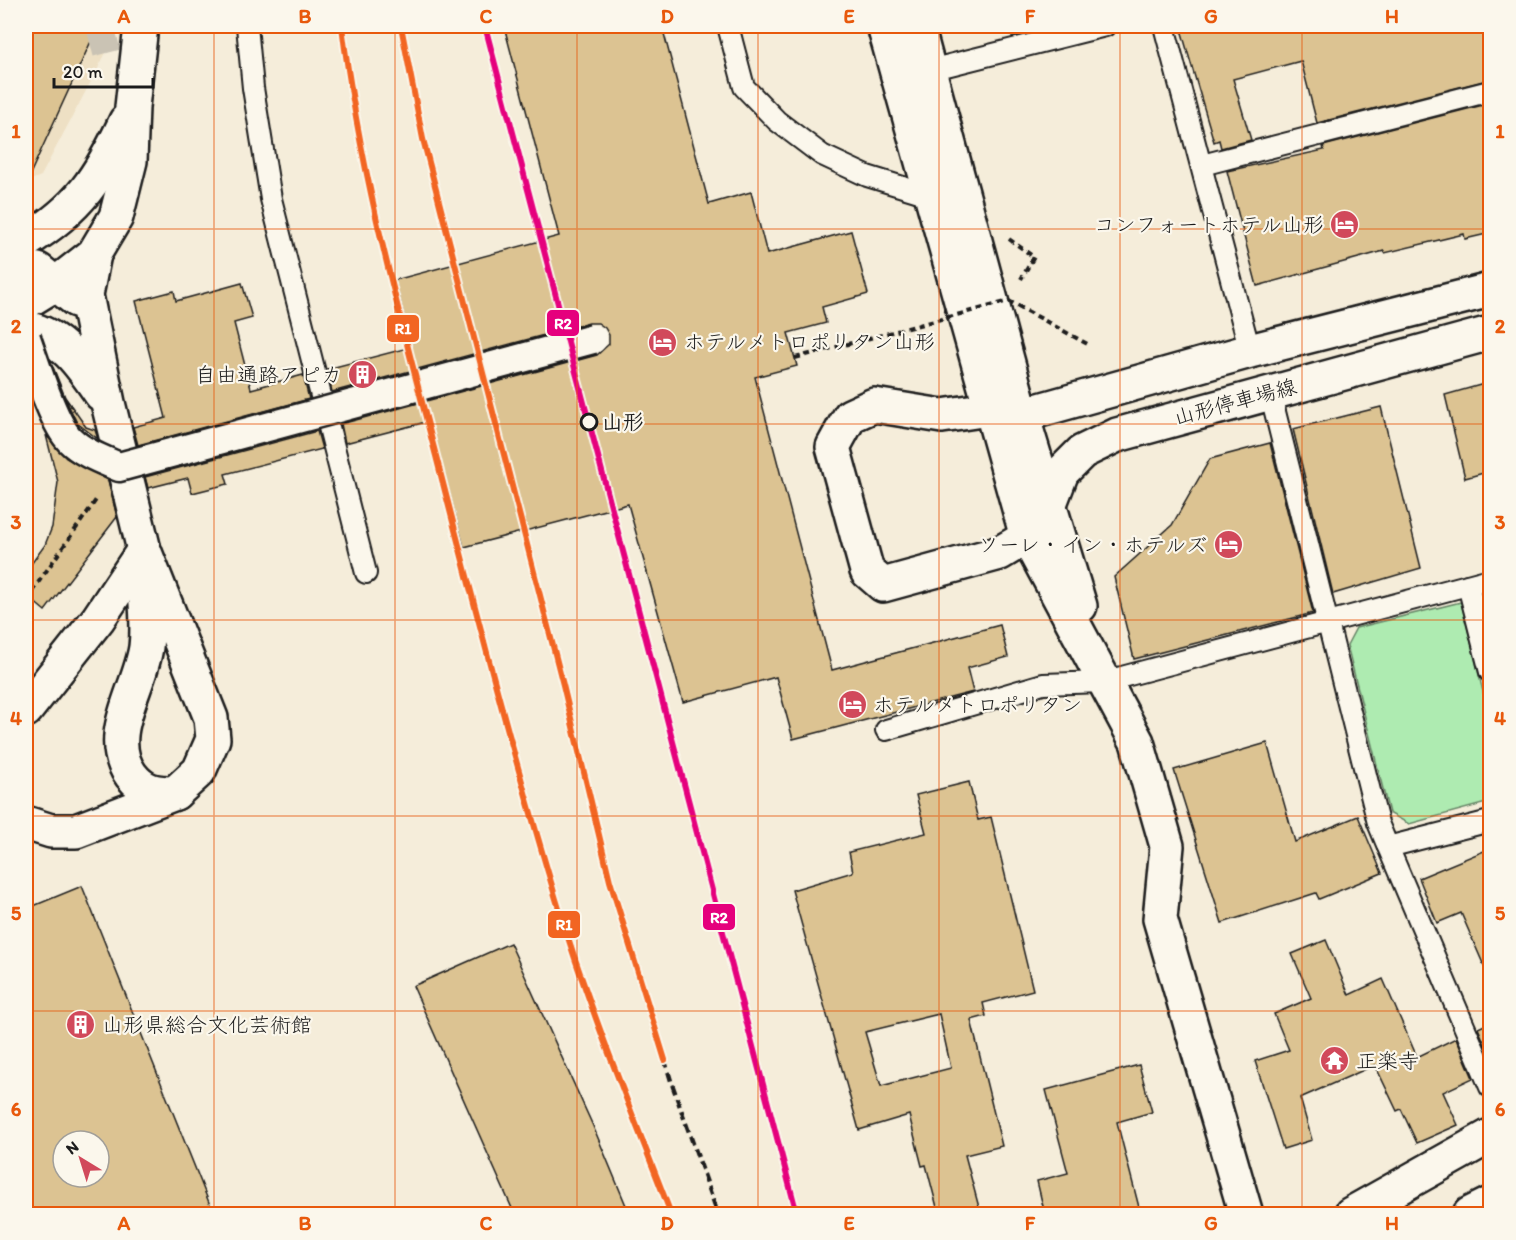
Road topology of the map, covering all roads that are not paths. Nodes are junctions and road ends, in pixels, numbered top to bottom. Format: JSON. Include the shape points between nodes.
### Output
{"nodes":[{"id":1,"x":141,"y":26,"type":"edge"},
{"id":2,"x":247,"y":26,"type":"edge"},
{"id":3,"x":728,"y":26,"type":"edge"},
{"id":4,"x":884,"y":26,"type":"edge"},
{"id":5,"x":916,"y":26,"type":"edge"},
{"id":6,"x":1106,"y":26,"type":"edge"},
{"id":7,"x":1164,"y":26,"type":"edge"},
{"id":8,"x":930,"y":70,"type":"junction"},
{"id":9,"x":1491,"y":91,"type":"edge"},
{"id":10,"x":132,"y":108,"type":"junction"},
{"id":11,"x":1202,"y":165,"type":"junction"},
{"id":12,"x":929,"y":195,"type":"junction"},
{"id":13,"x":26,"y":241,"type":"edge"},
{"id":14,"x":94,"y":254,"type":"junction"},
{"id":15,"x":26,"y":268,"type":"edge"},
{"id":16,"x":57,"y":283,"type":"junction"},
{"id":17,"x":1491,"y":290,"type":"edge"},
{"id":18,"x":26,"y":302,"type":"edge"},
{"id":19,"x":93,"y":324,"type":"junction"},
{"id":20,"x":26,"y":328,"type":"edge"},
{"id":21,"x":1491,"y":333,"type":"edge"},
{"id":22,"x":26,"y":338,"type":"edge"},
{"id":23,"x":593,"y":339,"type":"dead end"},
{"id":24,"x":1250,"y":351,"type":"junction"},
{"id":25,"x":1270,"y":392,"type":"junction"},
{"id":26,"x":108,"y":403,"type":"junction"},
{"id":27,"x":989,"y":409,"type":"junction"},
{"id":28,"x":1022,"y":414,"type":"junction"},
{"id":29,"x":1049,"y":506,"type":"junction"},
{"id":30,"x":1027,"y":537,"type":"junction"},
{"id":31,"x":144,"y":550,"type":"junction"},
{"id":32,"x":366,"y":573,"type":"dead end"},
{"id":33,"x":1491,"y":579,"type":"edge"},
{"id":34,"x":1468,"y":585,"type":"junction"},
{"id":35,"x":1327,"y":623,"type":"junction"},
{"id":36,"x":1491,"y":672,"type":"edge"},
{"id":37,"x":1103,"y":682,"type":"junction"},
{"id":38,"x":26,"y":710,"type":"edge"},
{"id":39,"x":886,"y":730,"type":"dead end"},
{"id":40,"x":175,"y":793,"type":"junction"},
{"id":41,"x":1491,"y":821,"type":"edge"},
{"id":42,"x":26,"y":823,"type":"edge"},
{"id":43,"x":1388,"y":847,"type":"junction"},
{"id":44,"x":1491,"y":1087,"type":"edge"},
{"id":45,"x":1491,"y":1136,"type":"edge"},
{"id":46,"x":1491,"y":1204,"type":"edge"},
{"id":47,"x":1246,"y":1215,"type":"edge"},
{"id":48,"x":1351,"y":1215,"type":"edge"},
{"id":49,"x":1470,"y":1215,"type":"edge"}],
"edges":[{"from":1,"to":10,"type":"street"},
{"from":2,"to":32,"type":"lane","via":[[271,199]]},
{"from":3,"to":12,"type":"lane","via":[[744,87],[777,121],[822,155],[867,176]]},
{"from":4,"to":12,"type":"street"},
{"from":5,"to":8,"type":"street"},
{"from":6,"to":8,"type":"lane"},
{"from":7,"to":11,"type":"lane"},
{"from":8,"to":28,"type":"street"},
{"from":9,"to":11,"type":"lane"},
{"from":10,"to":13,"type":"street","via":[[85,195]]},
{"from":10,"to":14,"type":"street","via":[[127,172],[116,217]]},
{"from":11,"to":24,"type":"lane"},
{"from":12,"to":27,"type":"street"},
{"from":14,"to":16,"type":"street"},
{"from":14,"to":19,"type":"street","via":[[86,295]]},
{"from":15,"to":16,"type":"street","via":[[38,270]]},
{"from":16,"to":18,"type":"street"},
{"from":16,"to":19,"type":"street"},
{"from":17,"to":24,"type":"street"},
{"from":19,"to":26,"type":"street"},
{"from":20,"to":26,"type":"street","via":[[52,338],[78,360]]},
{"from":21,"to":25,"type":"street","name":"山形停車場線"},
{"from":22,"to":23,"type":"street","bridge":true,"via":[[69,439],[84,451],[119,467]]},
{"from":24,"to":28,"type":"street"},
{"from":25,"to":29,"type":"street","name":"山形停車場線","via":[[1117,435],[1082,452],[1062,472]]},
{"from":25,"to":35,"type":"lane"},
{"from":26,"to":31,"type":"street"},
{"from":27,"to":28,"type":"street"},
{"from":27,"to":30,"type":"street"},
{"from":27,"to":30,"type":"street","via":[[942,416],[874,405],[850,416],[833,447],[867,571],[883,585],[1000,553]]},
{"from":28,"to":29,"type":"street"},
{"from":29,"to":30,"type":"street","name":"山形停車場線"},
{"from":29,"to":37,"type":"street"},
{"from":30,"to":37,"type":"street"},
{"from":31,"to":38,"type":"street","via":[[98,620]]},
{"from":31,"to":40,"type":"street","via":[[211,718],[213,740],[199,771]]},
{"from":31,"to":40,"type":"street","via":[[146,648],[120,737],[120,755],[138,784],[152,793]]},
{"from":33,"to":34,"type":"lane"},
{"from":34,"to":35,"type":"lane"},
{"from":34,"to":36,"type":"lane"},
{"from":35,"to":37,"type":"lane"},
{"from":35,"to":43,"type":"lane","via":[[1378,823]]},
{"from":37,"to":39,"type":"lane","via":[[1043,684]]},
{"from":37,"to":47,"type":"street","via":[[1137,742],[1167,846],[1160,919]]},
{"from":40,"to":42,"type":"street","via":[[76,831],[51,831]]},
{"from":41,"to":43,"type":"lane"},
{"from":43,"to":44,"type":"lane"},
{"from":45,"to":48,"type":"street"},
{"from":46,"to":49,"type":"street"}]}
